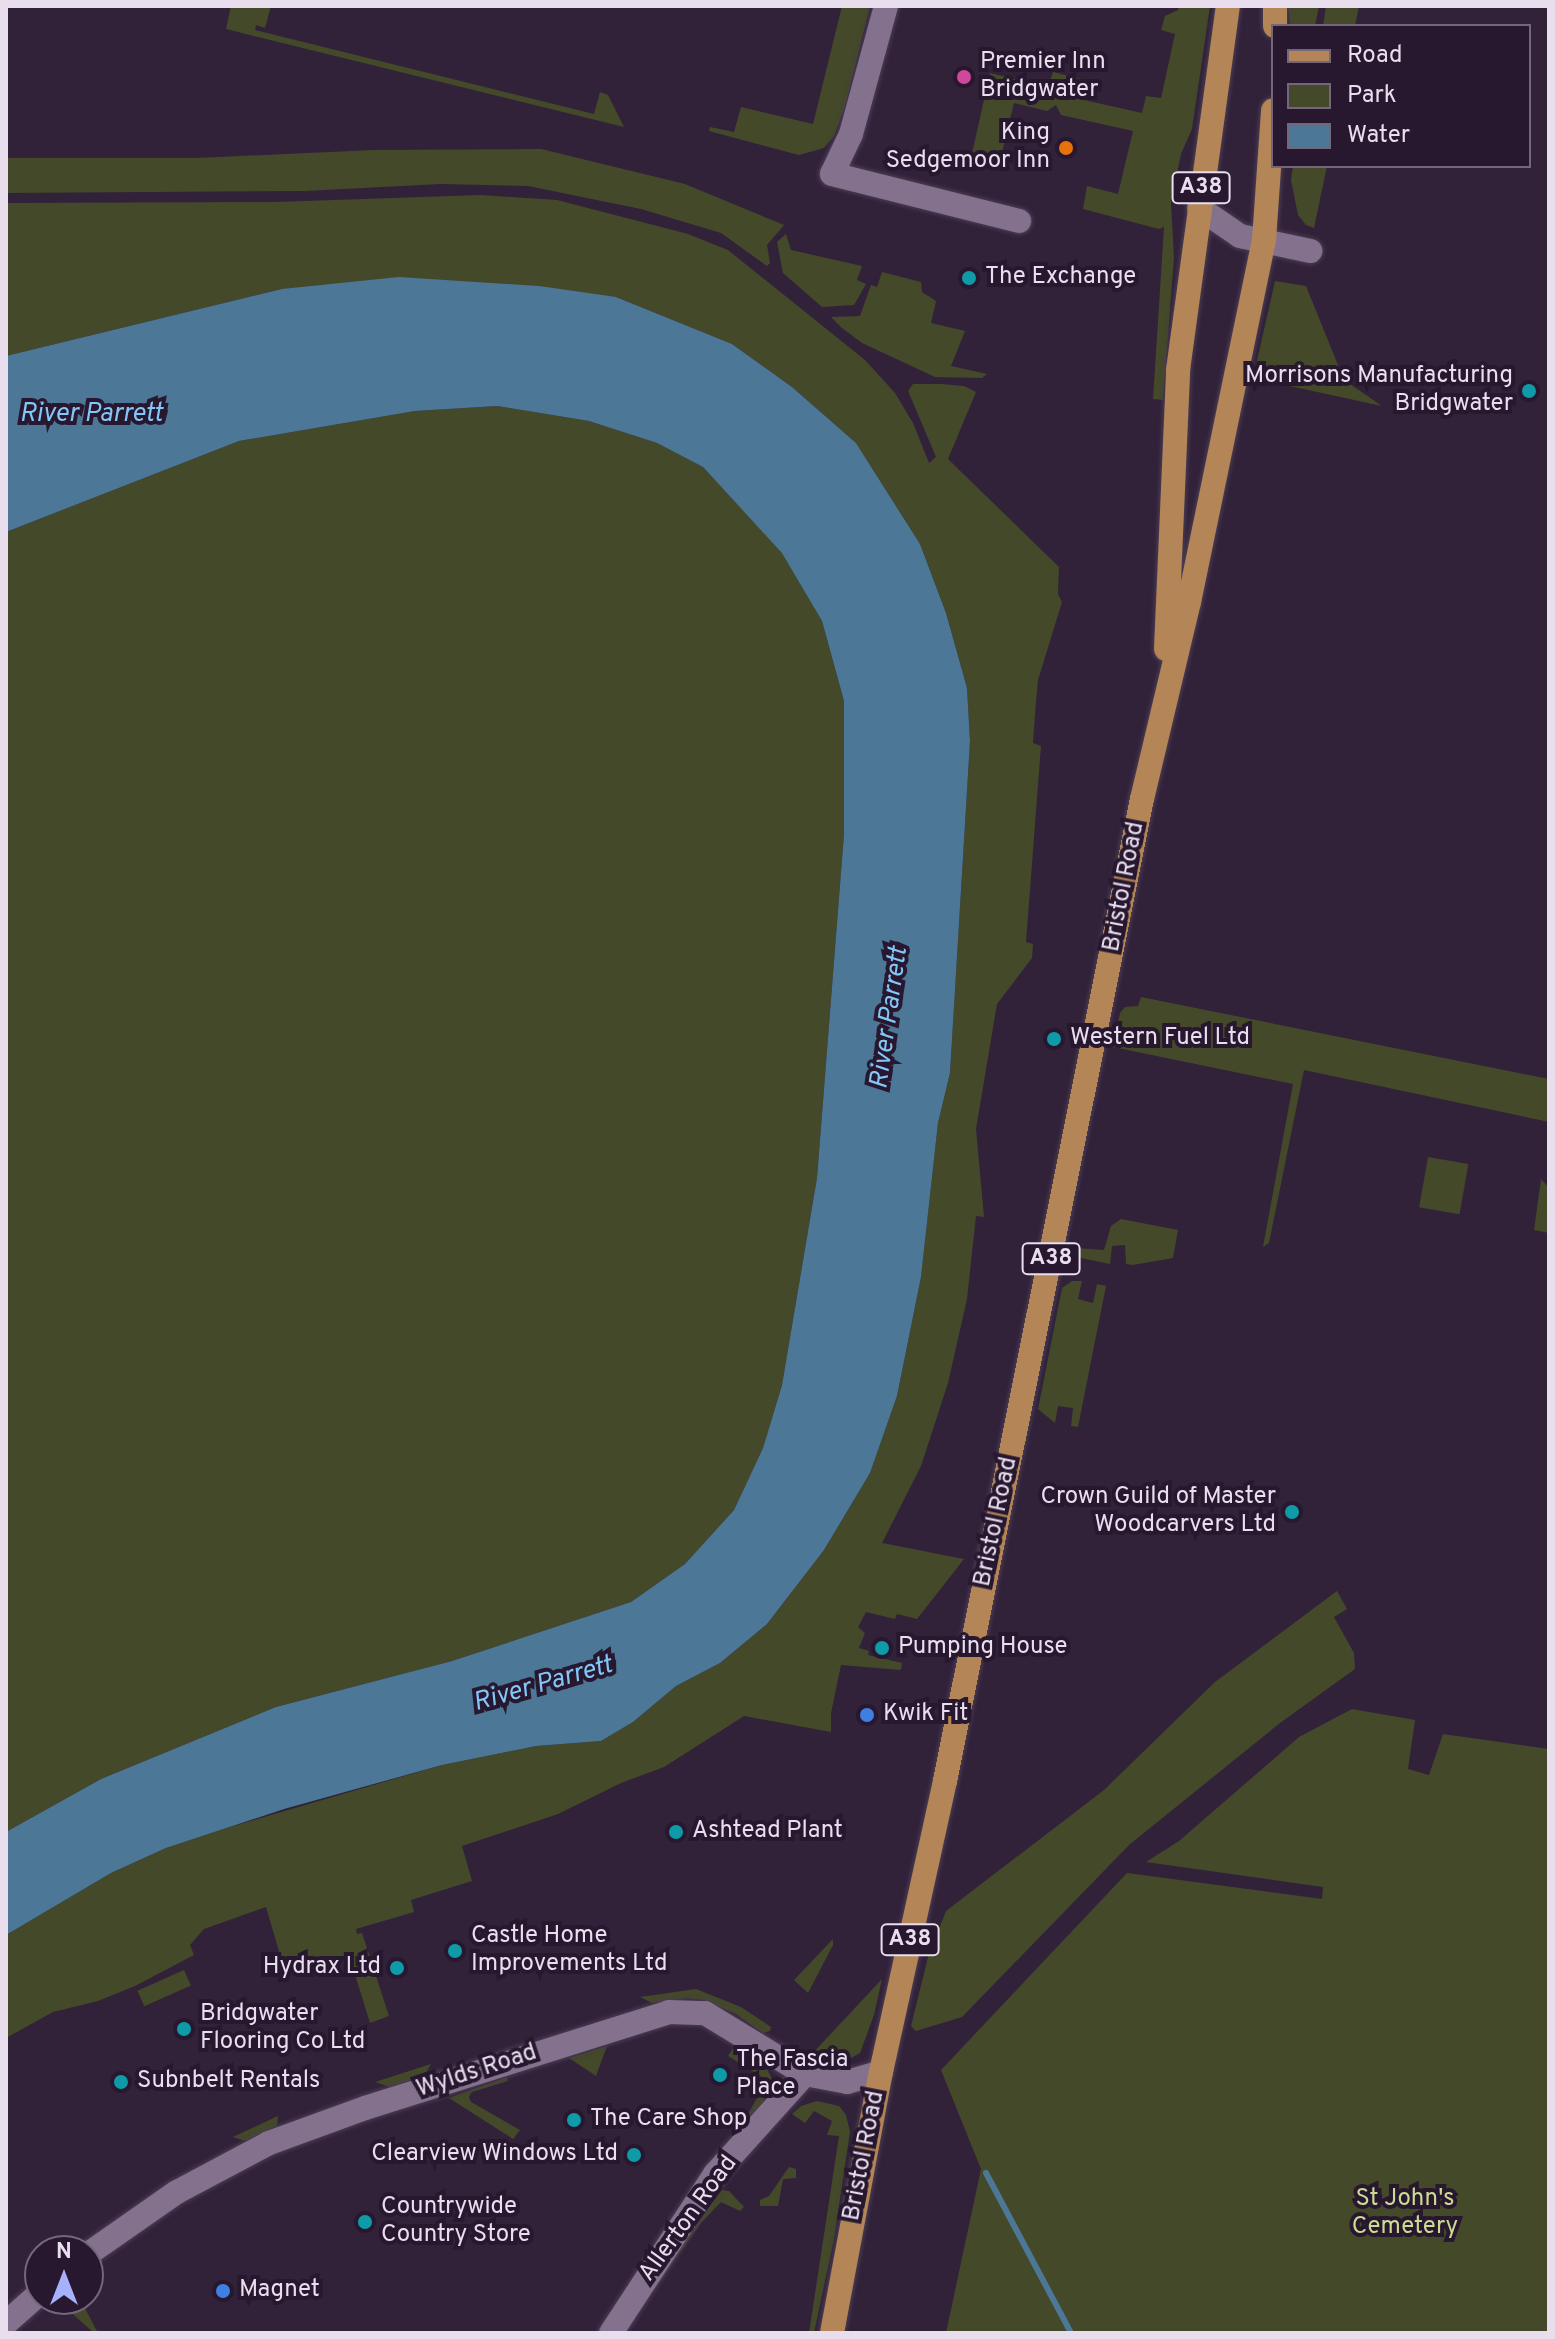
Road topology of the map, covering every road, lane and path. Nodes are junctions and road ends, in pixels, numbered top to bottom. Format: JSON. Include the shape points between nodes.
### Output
{"nodes":[{"id":1,"x":886,"y":6,"type":"edge"},
{"id":2,"x":1228,"y":6,"type":"edge"},
{"id":3,"x":1271,"y":139,"type":"edge"},
{"id":4,"x":1199,"y":208,"type":"junction"},
{"id":5,"x":1019,"y":221,"type":"dead end"},
{"id":6,"x":1264,"y":240,"type":"junction"},
{"id":7,"x":1310,"y":251,"type":"dead end"},
{"id":8,"x":1162,"y":711,"type":"junction"},
{"id":9,"x":881,"y":2072,"type":"junction"},
{"id":10,"x":805,"y":2074,"type":"junction"},
{"id":11,"x":104,"y":2243,"type":"edge"},
{"id":12,"x":24,"y":2307,"type":"edge"},
{"id":13,"x":6,"y":2323,"type":"edge"},
{"id":14,"x":611,"y":2333,"type":"edge"},
{"id":15,"x":832,"y":2333,"type":"edge"}],
"edges":[{"from":1,"to":5,"type":"street","via":[[851,134],[832,174]]},
{"from":2,"to":4,"type":"main road","name":"Bristol Road","number":"A38"},
{"from":3,"to":6,"type":"main road","name":"Bristol Road","number":"A38"},
{"from":4,"to":6,"type":"street","via":[[1240,236]]},
{"from":4,"to":8,"type":"main road","name":"Bristol Road","number":"A38","via":[[1178,370]]},
{"from":6,"to":7,"type":"street"},
{"from":6,"to":8,"type":"main road","name":"Bristol Road","number":"A38"},
{"from":8,"to":9,"type":"main road","name":"Bristol Road","number":"A38"},
{"from":9,"to":10,"type":"street","name":"Wylds Road","via":[[847,2082]]},
{"from":9,"to":15,"type":"main road","name":"Bristol Road","number":"A38"},
{"from":10,"to":11,"type":"street","name":"Wylds Road","via":[[705,2013],[669,2012],[269,2143],[177,2192]]},
{"from":10,"to":14,"type":"street","name":"Allerton Road","via":[[715,2174]]},
{"from":12,"to":13,"type":"street"}]}
